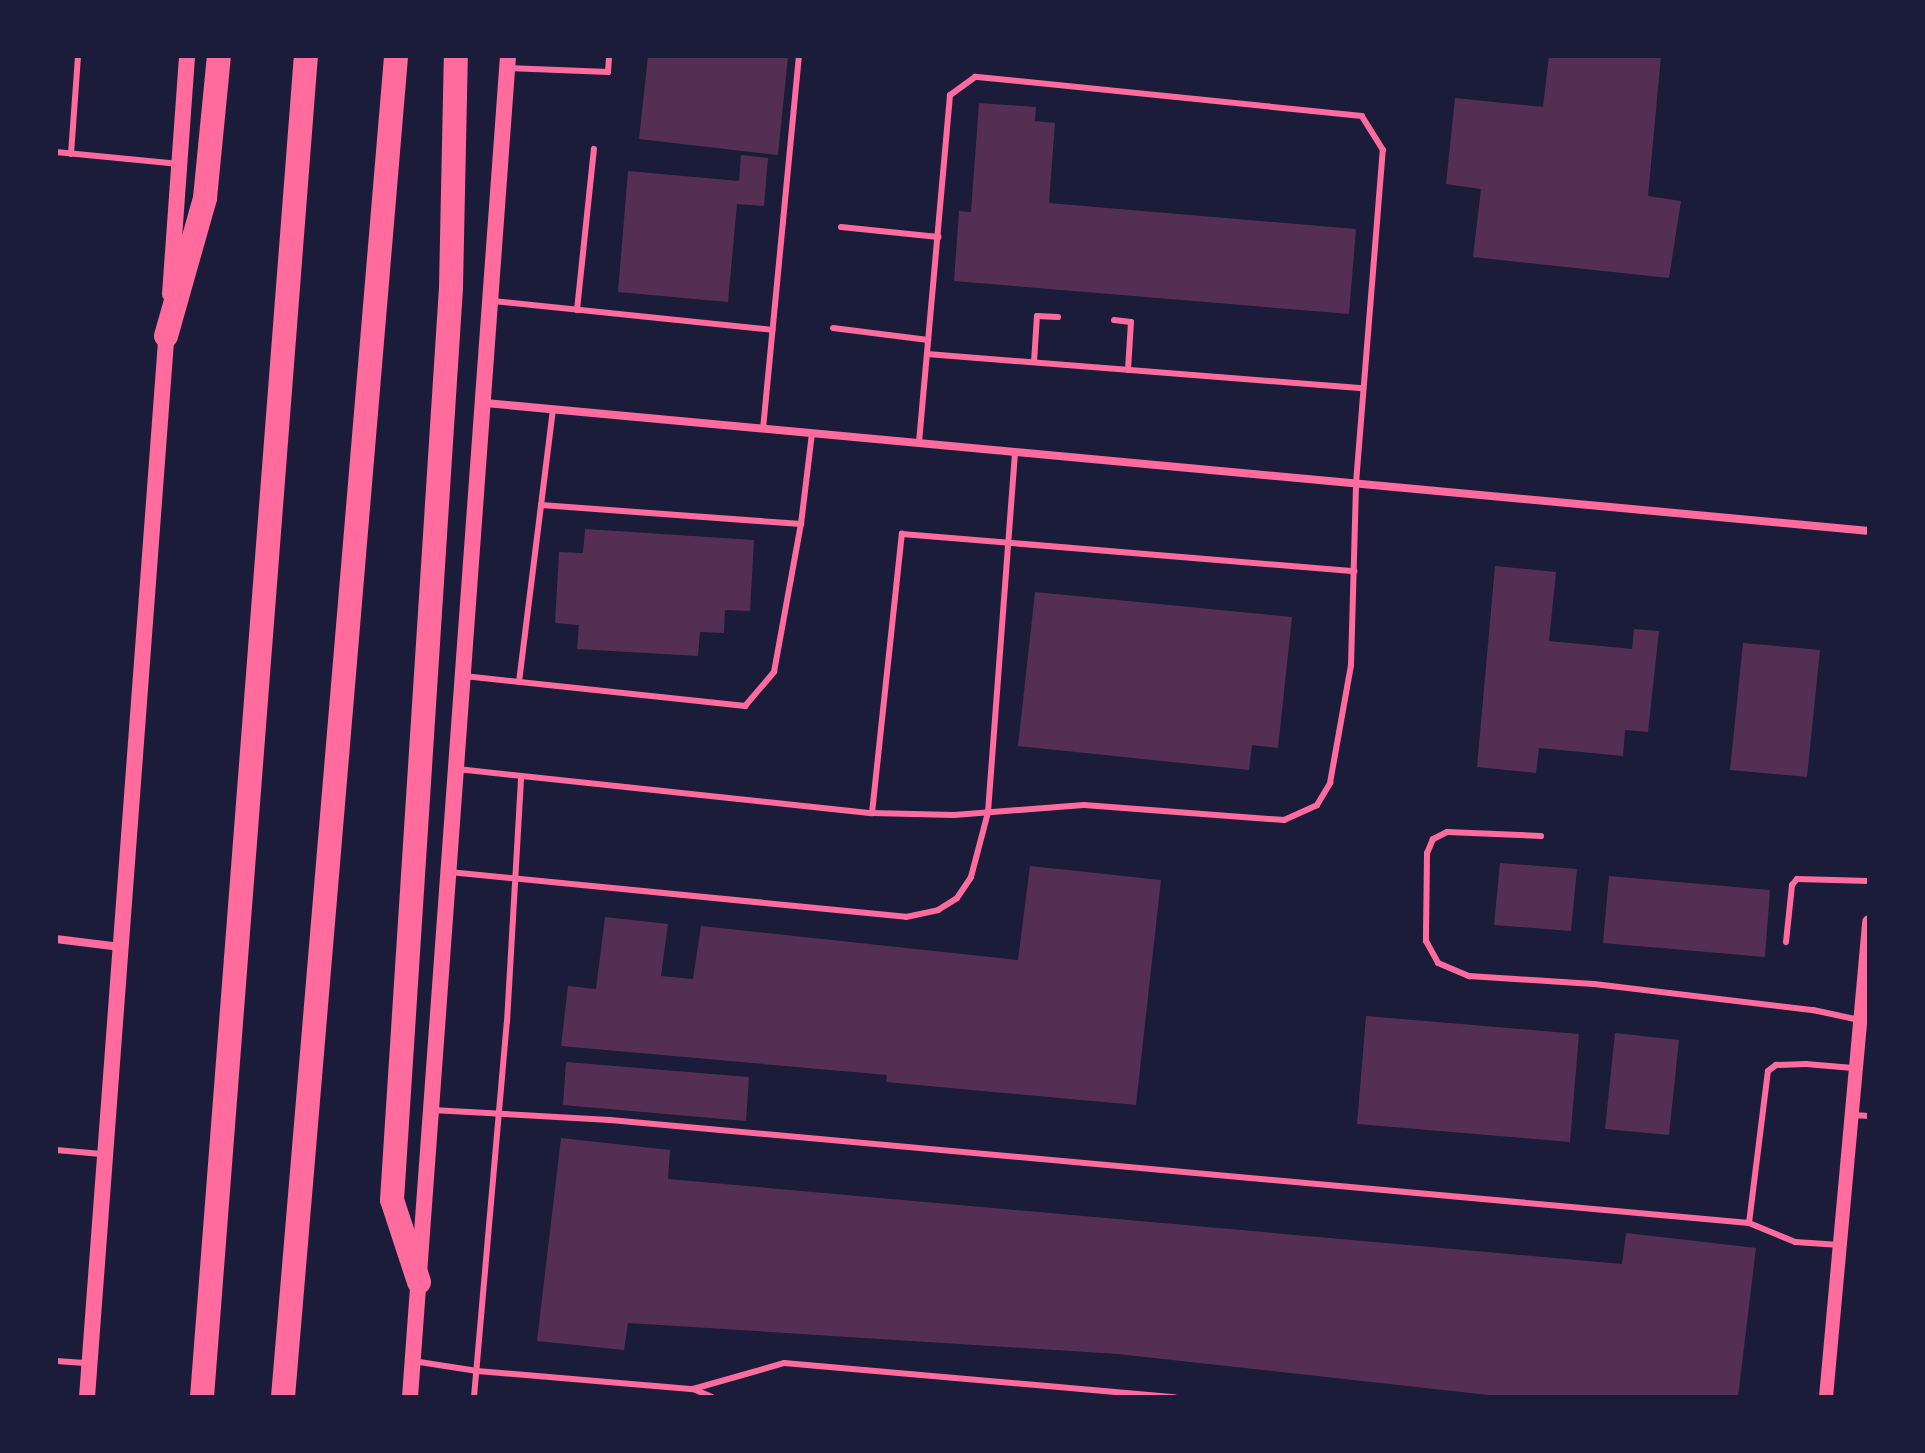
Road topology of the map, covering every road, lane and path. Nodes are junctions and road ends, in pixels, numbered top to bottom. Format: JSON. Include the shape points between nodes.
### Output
{"nodes":[{"id":1,"x":78,"y":56,"type":"edge"},
{"id":2,"x":187,"y":56,"type":"edge"},
{"id":3,"x":219,"y":56,"type":"edge"},
{"id":4,"x":306,"y":56,"type":"edge"},
{"id":5,"x":396,"y":56,"type":"edge"},
{"id":6,"x":456,"y":56,"type":"edge"},
{"id":7,"x":609,"y":56,"type":"edge"},
{"id":8,"x":799,"y":56,"type":"edge"},
{"id":9,"x":508,"y":62,"type":"edge"},
{"id":10,"x":594,"y":149,"type":"dead end"},
{"id":11,"x":56,"y":152,"type":"edge"},
{"id":12,"x":71,"y":154,"type":"junction"},
{"id":13,"x":179,"y":164,"type":"junction"},
{"id":14,"x":841,"y":227,"type":"dead end"},
{"id":15,"x":938,"y":237,"type":"junction"},
{"id":16,"x":491,"y":301,"type":"junction"},
{"id":17,"x":577,"y":310,"type":"junction"},
{"id":18,"x":1058,"y":317,"type":"dead end"},
{"id":19,"x":1114,"y":320,"type":"dead end"},
{"id":20,"x":833,"y":328,"type":"dead end"},
{"id":21,"x":772,"y":330,"type":"junction"},
{"id":22,"x":166,"y":336,"type":"junction"},
{"id":23,"x":928,"y":340,"type":"junction"},
{"id":24,"x":927,"y":354,"type":"junction"},
{"id":25,"x":1034,"y":362,"type":"junction"},
{"id":26,"x":1128,"y":370,"type":"junction"},
{"id":27,"x":1363,"y":388,"type":"junction"},
{"id":28,"x":485,"y":403,"type":"junction"},
{"id":29,"x":553,"y":409,"type":"junction"},
{"id":30,"x":763,"y":429,"type":"junction"},
{"id":31,"x":812,"y":433,"type":"junction"},
{"id":32,"x":919,"y":443,"type":"junction"},
{"id":33,"x":1015,"y":452,"type":"junction"},
{"id":34,"x":1356,"y":483,"type":"junction"},
{"id":35,"x":541,"y":505,"type":"junction"},
{"id":36,"x":801,"y":524,"type":"junction"},
{"id":37,"x":1869,"y":531,"type":"edge"},
{"id":38,"x":1008,"y":542,"type":"junction"},
{"id":39,"x":1354,"y":571,"type":"junction"},
{"id":40,"x":464,"y":676,"type":"junction"},
{"id":41,"x":519,"y":682,"type":"junction"},
{"id":42,"x":457,"y":769,"type":"junction"},
{"id":43,"x":521,"y":776,"type":"junction"},
{"id":44,"x":988,"y":812,"type":"junction"},
{"id":45,"x":872,"y":813,"type":"junction"},
{"id":46,"x":1541,"y":836,"type":"dead end"},
{"id":47,"x":449,"y":872,"type":"junction"},
{"id":48,"x":513,"y":878,"type":"junction"},
{"id":49,"x":1869,"y":881,"type":"edge"},
{"id":50,"x":1869,"y":922,"type":"edge"},
{"id":51,"x":56,"y":939,"type":"edge"},
{"id":52,"x":1786,"y":942,"type":"dead end"},
{"id":53,"x":121,"y":947,"type":"junction"},
{"id":54,"x":1865,"y":1021,"type":"edge"},
{"id":55,"x":1855,"y":1069,"type":"junction"},
{"id":56,"x":432,"y":1110,"type":"junction"},
{"id":57,"x":500,"y":1114,"type":"junction"},
{"id":58,"x":1852,"y":1115,"type":"junction"},
{"id":59,"x":1869,"y":1116,"type":"edge"},
{"id":60,"x":56,"y":1150,"type":"edge"},
{"id":61,"x":105,"y":1154,"type":"junction"},
{"id":62,"x":1749,"y":1223,"type":"junction"},
{"id":63,"x":1840,"y":1245,"type":"junction"},
{"id":64,"x":419,"y":1282,"type":"junction"},
{"id":65,"x":56,"y":1361,"type":"edge"},
{"id":66,"x":413,"y":1361,"type":"junction"},
{"id":67,"x":89,"y":1363,"type":"junction"},
{"id":68,"x":477,"y":1371,"type":"junction"},
{"id":69,"x":693,"y":1389,"type":"junction"},
{"id":70,"x":87,"y":1397,"type":"edge"},
{"id":71,"x":202,"y":1397,"type":"edge"},
{"id":72,"x":283,"y":1397,"type":"edge"},
{"id":73,"x":410,"y":1397,"type":"edge"},
{"id":74,"x":474,"y":1397,"type":"edge"},
{"id":75,"x":712,"y":1397,"type":"edge"},
{"id":76,"x":1175,"y":1397,"type":"edge"},
{"id":77,"x":1826,"y":1397,"type":"edge"}],
"edges":[{"from":1,"to":12,"type":"lane"},
{"from":2,"to":13,"type":"main road"},
{"from":3,"to":22,"type":"highway","via":[[205,198]]},
{"from":4,"to":71,"type":"highway"},
{"from":5,"to":72,"type":"highway"},
{"from":6,"to":64,"type":"highway","via":[[450,303],[392,1200]]},
{"from":7,"to":9,"type":"lane","via":[[608,72]]},
{"from":8,"to":21,"type":"lane"},
{"from":9,"to":16,"type":"main road"},
{"from":10,"to":17,"type":"lane"},
{"from":11,"to":12,"type":"lane"},
{"from":12,"to":13,"type":"lane"},
{"from":13,"to":22,"type":"main road"},
{"from":14,"to":15,"type":"lane"},
{"from":15,"to":23,"type":"lane"},
{"from":15,"to":27,"type":"lane","via":[[950,95],[975,77],[1362,116],[1383,150]]},
{"from":16,"to":17,"type":"lane"},
{"from":16,"to":28,"type":"main road"},
{"from":17,"to":21,"type":"lane"},
{"from":18,"to":25,"type":"lane","via":[[1037,316]]},
{"from":19,"to":26,"type":"lane","via":[[1131,322]]},
{"from":20,"to":23,"type":"lane"},
{"from":21,"to":30,"type":"lane"},
{"from":22,"to":53,"type":"main road"},
{"from":23,"to":24,"type":"lane"},
{"from":24,"to":25,"type":"lane"},
{"from":24,"to":32,"type":"lane"},
{"from":25,"to":26,"type":"lane"},
{"from":26,"to":27,"type":"lane"},
{"from":27,"to":34,"type":"lane"},
{"from":28,"to":29,"type":"street"},
{"from":28,"to":40,"type":"main road"},
{"from":29,"to":30,"type":"street"},
{"from":29,"to":35,"type":"lane"},
{"from":30,"to":31,"type":"street"},
{"from":31,"to":32,"type":"street"},
{"from":31,"to":36,"type":"lane"},
{"from":32,"to":33,"type":"street"},
{"from":33,"to":34,"type":"street"},
{"from":33,"to":38,"type":"lane"},
{"from":34,"to":37,"type":"street"},
{"from":34,"to":39,"type":"lane"},
{"from":35,"to":36,"type":"lane"},
{"from":35,"to":41,"type":"lane"},
{"from":36,"to":41,"type":"lane","via":[[774,672],[745,706]]},
{"from":38,"to":39,"type":"lane"},
{"from":38,"to":44,"type":"lane"},
{"from":38,"to":45,"type":"lane","via":[[902,534]]},
{"from":39,"to":44,"type":"lane","via":[[1351,665],[1330,783],[1317,805],[1284,820],[1084,805]]},
{"from":40,"to":41,"type":"lane"},
{"from":40,"to":42,"type":"main road"},
{"from":42,"to":43,"type":"lane"},
{"from":42,"to":47,"type":"main road"},
{"from":43,"to":45,"type":"lane"},
{"from":43,"to":48,"type":"lane"},
{"from":44,"to":45,"type":"lane"},
{"from":44,"to":48,"type":"lane","via":[[971,877],[957,898],[938,910],[906,917]]},
{"from":46,"to":54,"type":"lane","via":[[1447,832],[1433,839],[1427,853],[1426,941],[1438,963],[1469,976],[1609,986]]},
{"from":47,"to":48,"type":"lane"},
{"from":47,"to":56,"type":"main road"},
{"from":48,"to":57,"type":"lane"},
{"from":49,"to":52,"type":"lane","via":[[1797,879]]},
{"from":50,"to":54,"type":"street"},
{"from":51,"to":53,"type":"street"},
{"from":53,"to":61,"type":"main road"},
{"from":54,"to":55,"type":"street"},
{"from":55,"to":58,"type":"street"},
{"from":55,"to":62,"type":"lane","via":[[1806,1064],[1776,1065],[1768,1071]]},
{"from":56,"to":57,"type":"lane"},
{"from":56,"to":64,"type":"main road"},
{"from":57,"to":62,"type":"lane"},
{"from":57,"to":68,"type":"lane"},
{"from":58,"to":59,"type":"lane"},
{"from":58,"to":63,"type":"street"},
{"from":60,"to":61,"type":"lane"},
{"from":61,"to":67,"type":"main road"},
{"from":62,"to":63,"type":"lane","via":[[1795,1242]]},
{"from":63,"to":77,"type":"street"},
{"from":64,"to":66,"type":"main road"},
{"from":65,"to":67,"type":"lane"},
{"from":66,"to":68,"type":"lane"},
{"from":66,"to":73,"type":"main road"},
{"from":67,"to":70,"type":"main road"},
{"from":68,"to":69,"type":"lane"},
{"from":68,"to":74,"type":"lane"},
{"from":69,"to":75,"type":"lane"},
{"from":69,"to":76,"type":"lane","via":[[784,1363]]}]}
